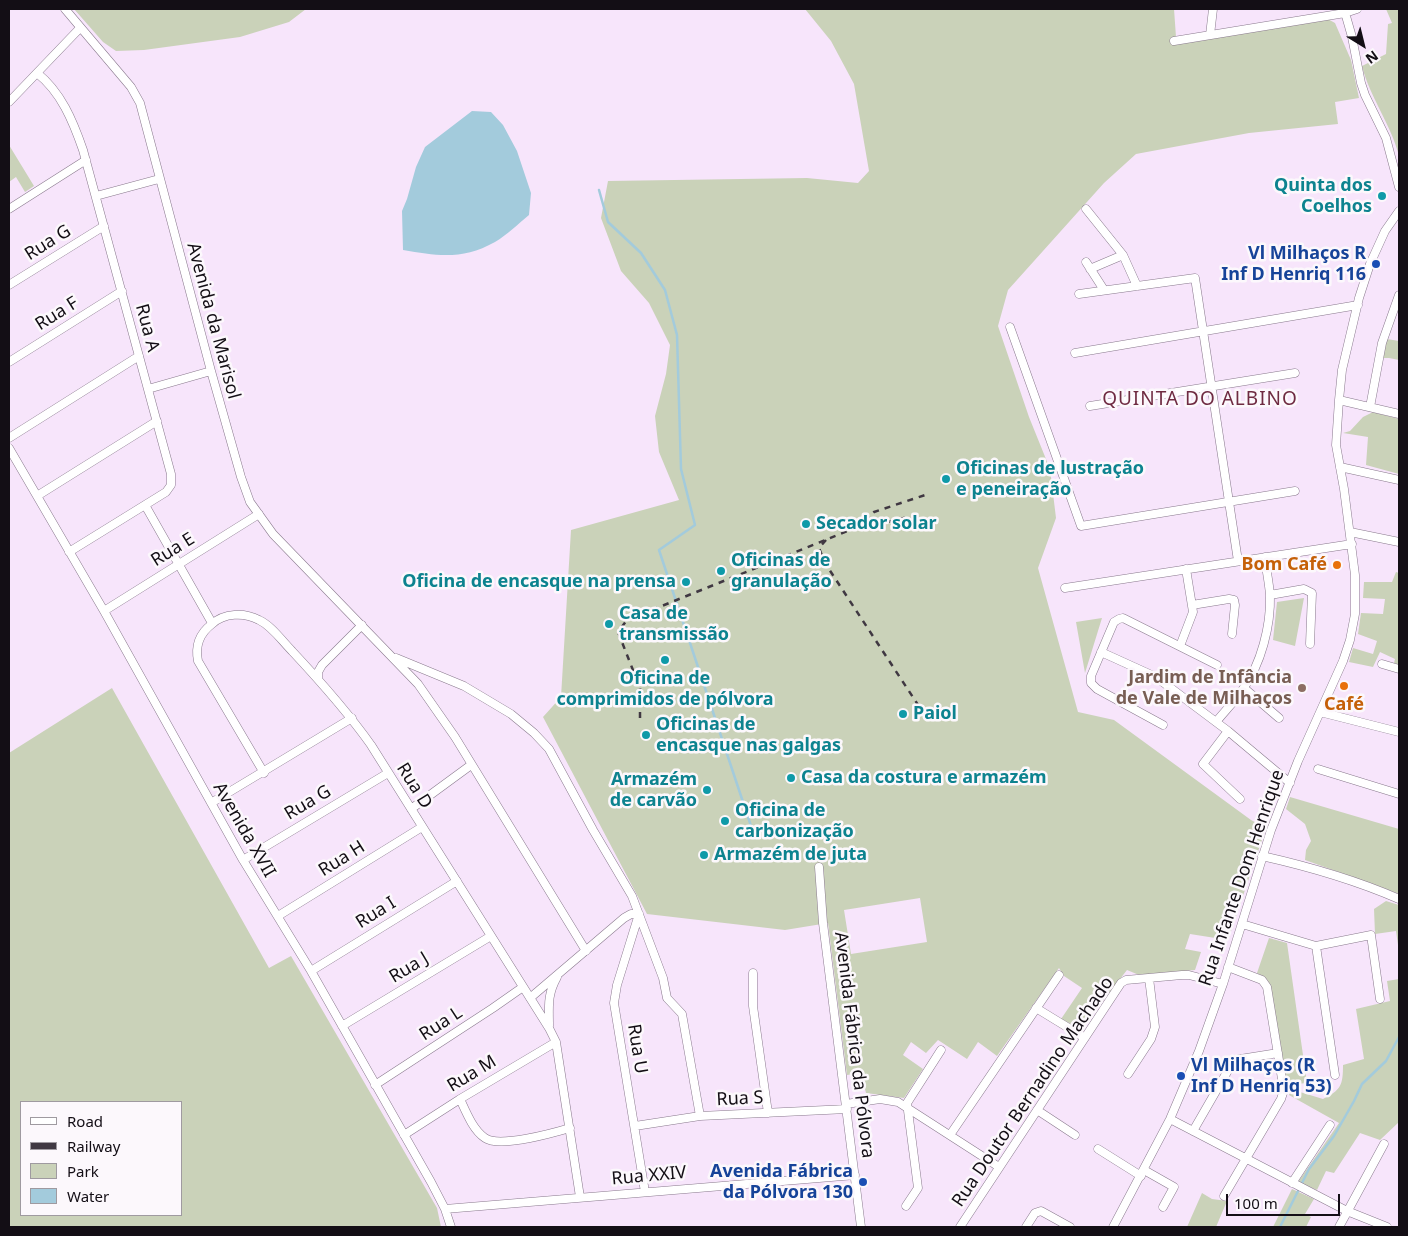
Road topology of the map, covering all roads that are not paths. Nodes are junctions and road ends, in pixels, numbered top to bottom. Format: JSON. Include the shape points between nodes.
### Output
{"nodes":[{"id":1,"x":65,"y":9,"type":"edge"},
{"id":2,"x":1213,"y":9,"type":"edge"},
{"id":3,"x":1357,"y":9,"type":"edge"},
{"id":4,"x":1345,"y":11,"type":"edge"},
{"id":5,"x":80,"y":28,"type":"junction"},
{"id":6,"x":1210,"y":35,"type":"junction"},
{"id":7,"x":1174,"y":41,"type":"dead end"},
{"id":8,"x":37,"y":73,"type":"junction"},
{"id":9,"x":9,"y":102,"type":"edge"},
{"id":10,"x":86,"y":160,"type":"junction"},
{"id":11,"x":160,"y":178,"type":"junction"},
{"id":12,"x":1399,"y":186,"type":"edge"},
{"id":13,"x":96,"y":196,"type":"junction"},
{"id":14,"x":9,"y":208,"type":"edge"},
{"id":15,"x":1086,"y":209,"type":"dead end"},
{"id":16,"x":1399,"y":211,"type":"edge"},
{"id":17,"x":104,"y":226,"type":"junction"},
{"id":18,"x":1124,"y":255,"type":"junction"},
{"id":19,"x":1086,"y":262,"type":"dead end"},
{"id":20,"x":1090,"y":269,"type":"junction"},
{"id":21,"x":9,"y":285,"type":"edge"},
{"id":22,"x":1137,"y":286,"type":"junction"},
{"id":23,"x":1104,"y":290,"type":"junction"},
{"id":24,"x":122,"y":291,"type":"junction"},
{"id":25,"x":1079,"y":294,"type":"dead end"},
{"id":26,"x":1399,"y":294,"type":"edge"},
{"id":27,"x":1358,"y":305,"type":"junction"},
{"id":28,"x":1010,"y":327,"type":"dead end"},
{"id":29,"x":1203,"y":331,"type":"junction"},
{"id":30,"x":1075,"y":353,"type":"dead end"},
{"id":31,"x":139,"y":356,"type":"junction"},
{"id":32,"x":9,"y":362,"type":"edge"},
{"id":33,"x":211,"y":371,"type":"junction"},
{"id":34,"x":1295,"y":374,"type":"dead end"},
{"id":35,"x":1211,"y":388,"type":"junction"},
{"id":36,"x":148,"y":389,"type":"junction"},
{"id":37,"x":1339,"y":400,"type":"junction"},
{"id":38,"x":1090,"y":406,"type":"dead end"},
{"id":39,"x":1370,"y":407,"type":"junction"},
{"id":40,"x":1399,"y":414,"type":"edge"},
{"id":41,"x":157,"y":421,"type":"junction"},
{"id":42,"x":9,"y":438,"type":"edge"},
{"id":43,"x":9,"y":448,"type":"edge"},
{"id":44,"x":1340,"y":467,"type":"junction"},
{"id":45,"x":1399,"y":480,"type":"edge"},
{"id":46,"x":1296,"y":492,"type":"dead end"},
{"id":47,"x":37,"y":496,"type":"junction"},
{"id":48,"x":1228,"y":502,"type":"junction"},
{"id":49,"x":145,"y":505,"type":"junction"},
{"id":50,"x":259,"y":514,"type":"junction"},
{"id":51,"x":1350,"y":532,"type":"junction"},
{"id":52,"x":1399,"y":542,"type":"edge"},
{"id":53,"x":1352,"y":544,"type":"junction"},
{"id":54,"x":69,"y":552,"type":"junction"},
{"id":55,"x":1265,"y":557,"type":"junction"},
{"id":56,"x":1238,"y":561,"type":"junction"},
{"id":57,"x":179,"y":564,"type":"junction"},
{"id":58,"x":1186,"y":569,"type":"junction"},
{"id":59,"x":1065,"y":588,"type":"dead end"},
{"id":60,"x":1270,"y":594,"type":"junction"},
{"id":61,"x":1192,"y":606,"type":"junction"},
{"id":62,"x":104,"y":611,"type":"junction"},
{"id":63,"x":212,"y":623,"type":"junction"},
{"id":64,"x":362,"y":625,"type":"junction"},
{"id":65,"x":1232,"y":634,"type":"dead end"},
{"id":66,"x":1310,"y":644,"type":"dead end"},
{"id":67,"x":1180,"y":646,"type":"junction"},
{"id":68,"x":1101,"y":652,"type":"junction"},
{"id":69,"x":392,"y":656,"type":"junction"},
{"id":70,"x":1382,"y":664,"type":"dead end"},
{"id":71,"x":1217,"y":665,"type":"dead end"},
{"id":72,"x":1399,"y":669,"type":"edge"},
{"id":73,"x":318,"y":679,"type":"junction"},
{"id":74,"x":1244,"y":688,"type":"junction"},
{"id":75,"x":1320,"y":712,"type":"junction"},
{"id":76,"x":352,"y":718,"type":"junction"},
{"id":77,"x":1280,"y":718,"type":"dead end"},
{"id":78,"x":1216,"y":722,"type":"junction"},
{"id":79,"x":1163,"y":725,"type":"dead end"},
{"id":80,"x":1228,"y":731,"type":"junction"},
{"id":81,"x":1399,"y":732,"type":"edge"},
{"id":82,"x":471,"y":765,"type":"junction"},
{"id":83,"x":1318,"y":769,"type":"dead end"},
{"id":84,"x":388,"y":772,"type":"junction"},
{"id":85,"x":264,"y":773,"type":"junction"},
{"id":86,"x":1290,"y":783,"type":"junction"},
{"id":87,"x":1399,"y":794,"type":"edge"},
{"id":88,"x":1240,"y":799,"type":"dead end"},
{"id":89,"x":211,"y":803,"type":"junction"},
{"id":90,"x":411,"y":809,"type":"junction"},
{"id":91,"x":422,"y":827,"type":"junction"},
{"id":92,"x":1262,"y":856,"type":"junction"},
{"id":93,"x":243,"y":860,"type":"junction"},
{"id":94,"x":819,"y":867,"type":"dead end"},
{"id":95,"x":456,"y":881,"type":"junction"},
{"id":96,"x":1399,"y":899,"type":"edge"},
{"id":97,"x":639,"y":914,"type":"junction"},
{"id":98,"x":278,"y":916,"type":"junction"},
{"id":99,"x":1242,"y":924,"type":"junction"},
{"id":100,"x":491,"y":936,"type":"junction"},
{"id":101,"x":1316,"y":946,"type":"junction"},
{"id":102,"x":586,"y":951,"type":"junction"},
{"id":103,"x":1228,"y":967,"type":"junction"},
{"id":104,"x":311,"y":970,"type":"junction"},
{"id":105,"x":560,"y":973,"type":"junction"},
{"id":106,"x":753,"y":973,"type":"dead end"},
{"id":107,"x":1059,"y":975,"type":"dead end"},
{"id":108,"x":1149,"y":978,"type":"junction"},
{"id":109,"x":1223,"y":984,"type":"junction"},
{"id":110,"x":523,"y":987,"type":"junction"},
{"id":111,"x":530,"y":998,"type":"junction"},
{"id":112,"x":1380,"y":999,"type":"dead end"},
{"id":113,"x":1036,"y":1008,"type":"junction"},
{"id":114,"x":342,"y":1026,"type":"junction"},
{"id":115,"x":549,"y":1028,"type":"junction"},
{"id":116,"x":1085,"y":1038,"type":"junction"},
{"id":117,"x":556,"y":1042,"type":"junction"},
{"id":118,"x":941,"y":1050,"type":"dead end"},
{"id":119,"x":1278,"y":1053,"type":"junction"},
{"id":120,"x":1128,"y":1074,"type":"dead end"},
{"id":121,"x":1335,"y":1076,"type":"dead end"},
{"id":122,"x":375,"y":1085,"type":"junction"},
{"id":123,"x":460,"y":1099,"type":"junction"},
{"id":124,"x":846,"y":1106,"type":"junction"},
{"id":125,"x":907,"y":1107,"type":"junction"},
{"id":126,"x":1037,"y":1110,"type":"junction"},
{"id":127,"x":768,"y":1113,"type":"junction"},
{"id":128,"x":700,"y":1116,"type":"junction"},
{"id":129,"x":1170,"y":1119,"type":"junction"},
{"id":130,"x":1330,"y":1125,"type":"dead end"},
{"id":131,"x":635,"y":1126,"type":"junction"},
{"id":132,"x":570,"y":1128,"type":"junction"},
{"id":133,"x":1192,"y":1131,"type":"junction"},
{"id":134,"x":404,"y":1135,"type":"junction"},
{"id":135,"x":950,"y":1135,"type":"junction"},
{"id":136,"x":1075,"y":1135,"type":"dead end"},
{"id":137,"x":1384,"y":1144,"type":"dead end"},
{"id":138,"x":1098,"y":1149,"type":"dead end"},
{"id":139,"x":1244,"y":1159,"type":"junction"},
{"id":140,"x":999,"y":1167,"type":"junction"},
{"id":141,"x":1142,"y":1173,"type":"junction"},
{"id":142,"x":855,"y":1175,"type":"junction"},
{"id":143,"x":1292,"y":1183,"type":"junction"},
{"id":144,"x":645,"y":1192,"type":"junction"},
{"id":145,"x":1224,"y":1196,"type":"dead end"},
{"id":146,"x":580,"y":1197,"type":"junction"},
{"id":147,"x":906,"y":1206,"type":"dead end"},
{"id":148,"x":1162,"y":1207,"type":"dead end"},
{"id":149,"x":445,"y":1209,"type":"junction"},
{"id":150,"x":1347,"y":1212,"type":"junction"},
{"id":151,"x":451,"y":1227,"type":"edge"},
{"id":152,"x":860,"y":1227,"type":"edge"},
{"id":153,"x":960,"y":1227,"type":"edge"},
{"id":154,"x":1026,"y":1227,"type":"edge"},
{"id":155,"x":1070,"y":1227,"type":"edge"},
{"id":156,"x":1113,"y":1227,"type":"edge"},
{"id":157,"x":1339,"y":1227,"type":"edge"},
{"id":158,"x":1387,"y":1227,"type":"edge"}],
"edges":[{"from":1,"to":5,"type":"street","name":"Avenida da Marisol"},
{"from":2,"to":6,"type":"street"},
{"from":3,"to":4,"type":"street"},
{"from":4,"to":6,"type":"street"},
{"from":4,"to":12,"type":"street","via":[[1361,83],[1386,138]]},
{"from":5,"to":8,"type":"street"},
{"from":5,"to":11,"type":"street","name":"Avenida da Marisol","via":[[131,87],[140,103]]},
{"from":6,"to":7,"type":"street"},
{"from":8,"to":9,"type":"street"},
{"from":8,"to":10,"type":"street","name":"Rua A","via":[[64,105]]},
{"from":10,"to":13,"type":"street","name":"Rua A"},
{"from":10,"to":14,"type":"street"},
{"from":11,"to":13,"type":"street"},
{"from":11,"to":33,"type":"street","name":"Avenida da Marisol"},
{"from":13,"to":17,"type":"street","name":"Rua A"},
{"from":15,"to":18,"type":"street"},
{"from":16,"to":27,"type":"street","name":"Rua Infante Dom Henrique","via":[[1377,247]]},
{"from":17,"to":21,"type":"street","name":"Rua G"},
{"from":17,"to":24,"type":"street","name":"Rua A"},
{"from":18,"to":20,"type":"street"},
{"from":18,"to":22,"type":"street"},
{"from":19,"to":20,"type":"street"},
{"from":20,"to":23,"type":"street"},
{"from":22,"to":23,"type":"street"},
{"from":22,"to":29,"type":"street","via":[[1195,278]]},
{"from":23,"to":25,"type":"street"},
{"from":24,"to":31,"type":"street","name":"Rua A"},
{"from":24,"to":32,"type":"street","name":"Rua F"},
{"from":26,"to":39,"type":"street","via":[[1384,338]]},
{"from":27,"to":29,"type":"street"},
{"from":27,"to":37,"type":"street","name":"Rua Infante Dom Henrique","via":[[1342,370]]},
{"from":28,"to":48,"type":"street","via":[[1081,526]]},
{"from":29,"to":30,"type":"street"},
{"from":29,"to":35,"type":"street"},
{"from":31,"to":36,"type":"street","name":"Rua A"},
{"from":31,"to":42,"type":"street"},
{"from":33,"to":36,"type":"street"},
{"from":33,"to":50,"type":"street","name":"Avenida da Marisol","via":[[241,477],[250,502]]},
{"from":34,"to":35,"type":"street"},
{"from":35,"to":38,"type":"street"},
{"from":35,"to":48,"type":"street"},
{"from":36,"to":41,"type":"street","name":"Rua A"},
{"from":37,"to":39,"type":"street"},
{"from":37,"to":44,"type":"street","name":"Rua Infante Dom Henrique","via":[[1336,444]]},
{"from":39,"to":40,"type":"street"},
{"from":41,"to":47,"type":"street"},
{"from":41,"to":49,"type":"street","name":"Rua A","via":[[171,484],[166,492]]},
{"from":43,"to":47,"type":"street","name":"Avenida XVII"},
{"from":44,"to":45,"type":"street"},
{"from":44,"to":51,"type":"street","name":"Rua Infante Dom Henrique"},
{"from":46,"to":48,"type":"street"},
{"from":47,"to":54,"type":"street","name":"Avenida XVII"},
{"from":48,"to":56,"type":"street"},
{"from":49,"to":54,"type":"street","name":"Rua A"},
{"from":49,"to":57,"type":"street"},
{"from":50,"to":57,"type":"street","name":"Rua E"},
{"from":50,"to":64,"type":"street","name":"Avenida da Marisol","via":[[272,534]]},
{"from":51,"to":52,"type":"street"},
{"from":51,"to":53,"type":"street","name":"Rua Infante Dom Henrique"},
{"from":53,"to":55,"type":"street"},
{"from":53,"to":75,"type":"street","name":"Rua Infante Dom Henrique","via":[[1355,614],[1343,661]]},
{"from":54,"to":62,"type":"street","name":"Avenida XVII"},
{"from":55,"to":56,"type":"street"},
{"from":55,"to":60,"type":"street"},
{"from":56,"to":58,"type":"street"},
{"from":57,"to":62,"type":"street","name":"Rua E"},
{"from":57,"to":63,"type":"street"},
{"from":58,"to":59,"type":"street"},
{"from":58,"to":61,"type":"street"},
{"from":60,"to":66,"type":"street","via":[[1304,589],[1312,593]]},
{"from":60,"to":74,"type":"street","via":[[1264,640]]},
{"from":61,"to":65,"type":"street","via":[[1234,600]]},
{"from":61,"to":67,"type":"street","via":[[1193,612]]},
{"from":62,"to":89,"type":"street","name":"Avenida XVII"},
{"from":63,"to":73,"type":"street","name":"Rua D","via":[[226,616],[241,615],[259,620]]},
{"from":63,"to":85,"type":"street","via":[[200,637],[196,650],[198,660]]},
{"from":64,"to":69,"type":"street","name":"Avenida da Marisol"},
{"from":64,"to":73,"type":"street","via":[[322,665]]},
{"from":67,"to":68,"type":"street","via":[[1120,618],[1113,623]]},
{"from":67,"to":71,"type":"street"},
{"from":68,"to":78,"type":"street","via":[[1153,675]]},
{"from":68,"to":79,"type":"street","via":[[1090,680],[1094,687]]},
{"from":69,"to":82,"type":"street","name":"Avenida da Marisol","via":[[418,684]]},
{"from":69,"to":97,"type":"street","via":[[464,686],[511,714],[534,733],[552,755]]},
{"from":70,"to":72,"type":"street"},
{"from":73,"to":76,"type":"street","name":"Rua D"},
{"from":74,"to":77,"type":"street"},
{"from":74,"to":78,"type":"street"},
{"from":75,"to":81,"type":"street"},
{"from":75,"to":86,"type":"street","name":"Rua Infante Dom Henrique"},
{"from":76,"to":84,"type":"street","name":"Rua D"},
{"from":76,"to":85,"type":"street"},
{"from":78,"to":80,"type":"street"},
{"from":80,"to":86,"type":"street"},
{"from":80,"to":88,"type":"street","via":[[1203,764]]},
{"from":82,"to":90,"type":"street"},
{"from":82,"to":102,"type":"street","name":"Avenida da Marisol"},
{"from":83,"to":87,"type":"street"},
{"from":84,"to":90,"type":"street","name":"Rua D"},
{"from":84,"to":93,"type":"street","name":"Rua G"},
{"from":85,"to":89,"type":"street"},
{"from":86,"to":92,"type":"street","name":"Rua Infante Dom Henrique"},
{"from":89,"to":93,"type":"street","name":"Avenida XVII"},
{"from":90,"to":91,"type":"street","name":"Rua D"},
{"from":91,"to":95,"type":"street","name":"Rua D"},
{"from":91,"to":98,"type":"street","name":"Rua H"},
{"from":92,"to":96,"type":"street","via":[[1356,881]]},
{"from":92,"to":99,"type":"street","name":"Rua Infante Dom Henrique"},
{"from":93,"to":98,"type":"street","name":"Avenida XVII"},
{"from":94,"to":124,"type":"street","name":"Avenida Fábrica da Pólvora"},
{"from":95,"to":100,"type":"street","name":"Rua D"},
{"from":95,"to":104,"type":"street","name":"Rua I"},
{"from":97,"to":102,"type":"street","via":[[624,918]]},
{"from":97,"to":128,"type":"street","via":[[663,978],[667,998],[682,1014]]},
{"from":97,"to":131,"type":"street","name":"Rua U","via":[[614,1003]]},
{"from":98,"to":104,"type":"street","name":"Avenida XVII"},
{"from":99,"to":101,"type":"street"},
{"from":99,"to":103,"type":"street","name":"Rua Infante Dom Henrique"},
{"from":100,"to":110,"type":"street","name":"Rua D"},
{"from":100,"to":114,"type":"street","name":"Rua J"},
{"from":101,"to":112,"type":"street","via":[[1371,936]]},
{"from":101,"to":121,"type":"street"},
{"from":102,"to":105,"type":"street"},
{"from":103,"to":109,"type":"street","name":"Rua Infante Dom Henrique"},
{"from":103,"to":119,"type":"street","via":[[1265,982]]},
{"from":104,"to":114,"type":"street","name":"Avenida XVII"},
{"from":105,"to":111,"type":"street"},
{"from":105,"to":115,"type":"street","via":[[548,1000]]},
{"from":106,"to":127,"type":"street","via":[[752,1006]]},
{"from":107,"to":113,"type":"street"},
{"from":108,"to":109,"type":"street","name":"Rua Doutor Bernadino Machado","via":[[1189,975]]},
{"from":108,"to":116,"type":"street","name":"Rua Doutor Bernadino Machado","via":[[1121,983]]},
{"from":108,"to":120,"type":"street","via":[[1155,1027],[1151,1039]]},
{"from":109,"to":129,"type":"street","name":"Rua Infante Dom Henrique"},
{"from":110,"to":111,"type":"street","name":"Rua D"},
{"from":110,"to":122,"type":"street","name":"Rua L"},
{"from":111,"to":115,"type":"street","name":"Rua D"},
{"from":113,"to":116,"type":"street"},
{"from":113,"to":135,"type":"street"},
{"from":114,"to":122,"type":"street","name":"Avenida XVII"},
{"from":115,"to":117,"type":"street","name":"Rua D"},
{"from":116,"to":126,"type":"street","name":"Rua Doutor Bernadino Machado"},
{"from":117,"to":123,"type":"street","name":"Rua M"},
{"from":117,"to":132,"type":"street","name":"Rua D"},
{"from":118,"to":125,"type":"street","via":[[909,1098]]},
{"from":119,"to":133,"type":"street","via":[[1234,1060]]},
{"from":119,"to":139,"type":"street","via":[[1283,1093]]},
{"from":122,"to":134,"type":"street","name":"Avenida XVII"},
{"from":123,"to":132,"type":"street","via":[[477,1130],[494,1142],[536,1138]]},
{"from":123,"to":134,"type":"street","name":"Rua M"},
{"from":124,"to":125,"type":"street","name":"Rua S","via":[[880,1099]]},
{"from":124,"to":127,"type":"street","name":"Rua S"},
{"from":124,"to":142,"type":"street","name":"Avenida Fábrica da Pólvora"},
{"from":125,"to":135,"type":"street","name":"Rua S"},
{"from":125,"to":147,"type":"street","via":[[918,1188]]},
{"from":126,"to":136,"type":"street"},
{"from":126,"to":140,"type":"street","name":"Rua Doutor Bernadino Machado"},
{"from":127,"to":128,"type":"street","name":"Rua S"},
{"from":128,"to":131,"type":"street","name":"Rua S"},
{"from":129,"to":133,"type":"street"},
{"from":129,"to":141,"type":"street","name":"Rua Infante Dom Henrique"},
{"from":130,"to":143,"type":"street"},
{"from":131,"to":144,"type":"street","name":"Rua U"},
{"from":132,"to":146,"type":"street","name":"Rua D"},
{"from":133,"to":139,"type":"street"},
{"from":134,"to":149,"type":"street","name":"Avenida XVII"},
{"from":135,"to":140,"type":"street","name":"Rua S"},
{"from":137,"to":150,"type":"street"},
{"from":138,"to":141,"type":"street"},
{"from":139,"to":143,"type":"street"},
{"from":139,"to":145,"type":"street"},
{"from":140,"to":153,"type":"street","name":"Rua Doutor Bernadino Machado"},
{"from":141,"to":148,"type":"street","via":[[1174,1187]]},
{"from":141,"to":156,"type":"street","name":"Rua Infante Dom Henrique"},
{"from":142,"to":144,"type":"street","name":"Rua XXIV"},
{"from":142,"to":152,"type":"street","name":"Avenida Fábrica da Pólvora"},
{"from":143,"to":150,"type":"street"},
{"from":144,"to":146,"type":"street","name":"Rua XXIV"},
{"from":146,"to":149,"type":"street","name":"Rua XXIV"},
{"from":149,"to":151,"type":"street","name":"Avenida XVII"},
{"from":150,"to":157,"type":"street"},
{"from":150,"to":158,"type":"street"},
{"from":154,"to":155,"type":"street","via":[[1035,1213],[1041,1211]]}]}
